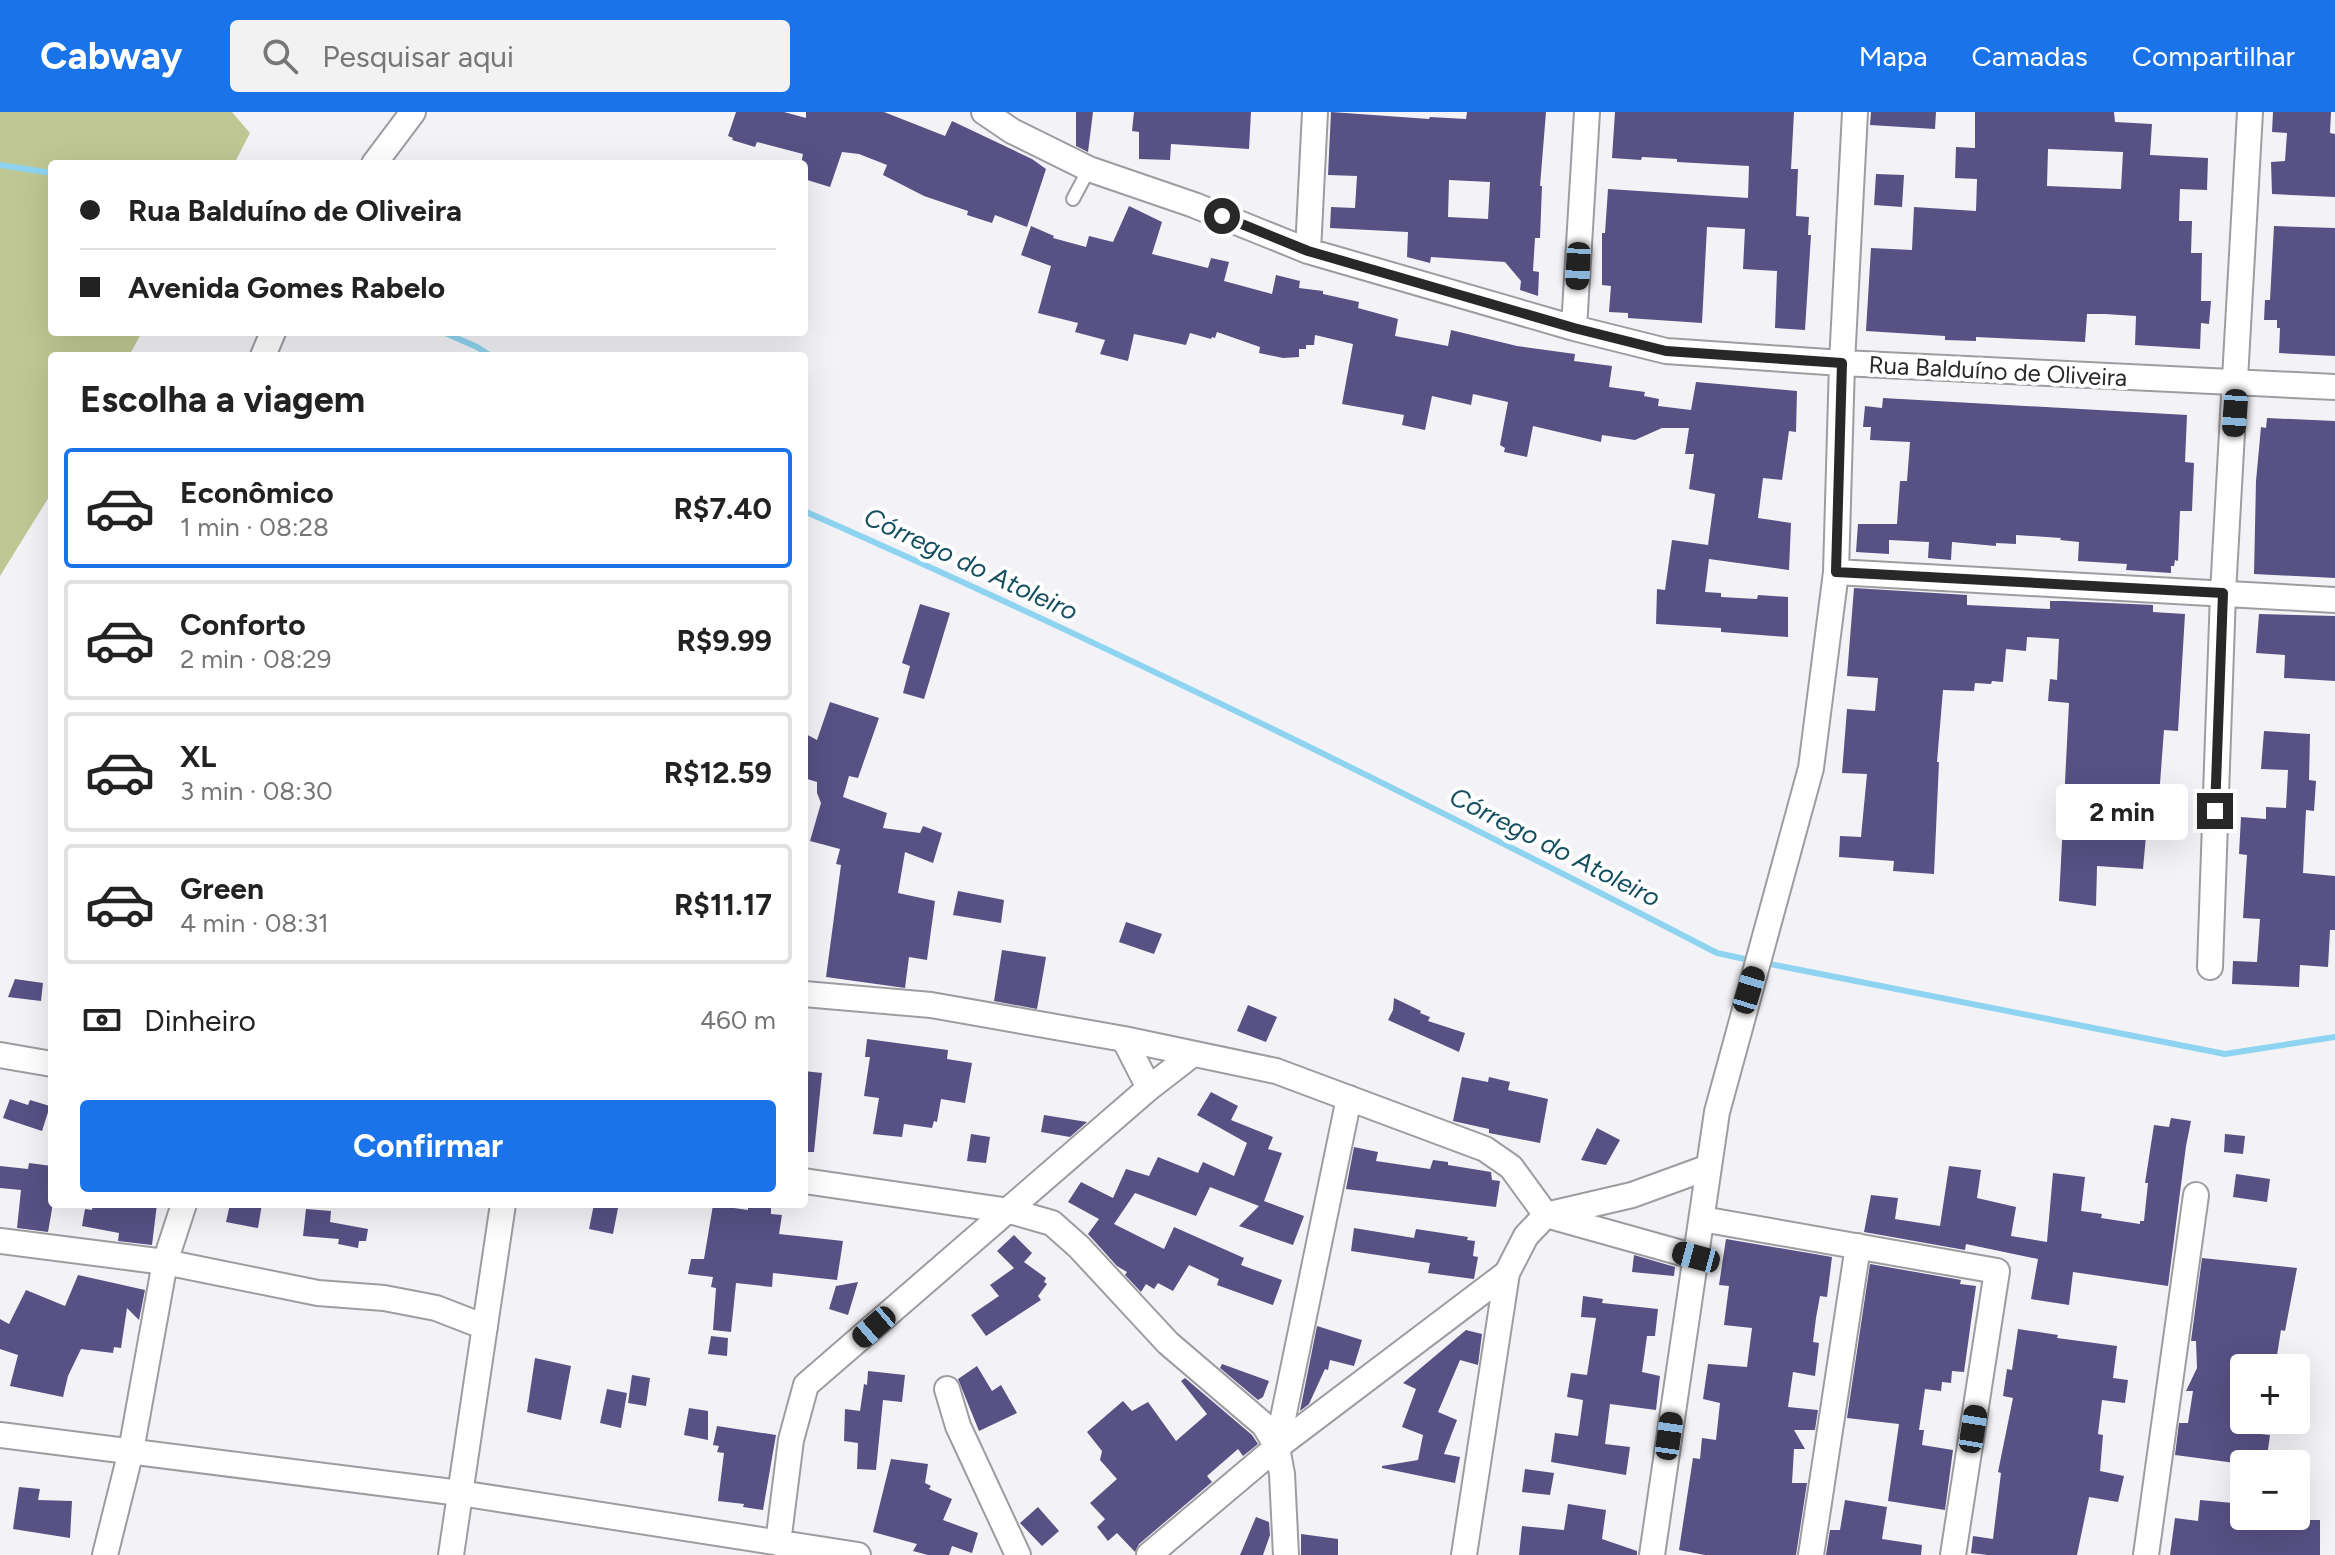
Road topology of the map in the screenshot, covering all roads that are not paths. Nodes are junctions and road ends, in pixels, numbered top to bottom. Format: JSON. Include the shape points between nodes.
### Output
{"nodes":[{"id":1,"x":413,"y":112,"type":"edge"},
{"id":2,"x":984,"y":112,"type":"edge"},
{"id":3,"x":1315,"y":112,"type":"edge"},
{"id":4,"x":1587,"y":112,"type":"edge"},
{"id":5,"x":1855,"y":112,"type":"edge"},
{"id":6,"x":2250,"y":112,"type":"edge"},
{"id":7,"x":377,"y":160,"type":"edge"},
{"id":8,"x":1089,"y":169,"type":"junction"},
{"id":9,"x":1073,"y":199,"type":"dead end"},
{"id":10,"x":1308,"y":251,"type":"junction"},
{"id":11,"x":1574,"y":328,"type":"junction"},
{"id":12,"x":1842,"y":363,"type":"junction"},
{"id":13,"x":2237,"y":382,"type":"junction"},
{"id":14,"x":2335,"y":387,"type":"edge"},
{"id":15,"x":1836,"y":572,"type":"junction"},
{"id":16,"x":2223,"y":593,"type":"junction"},
{"id":17,"x":2335,"y":600,"type":"edge"},
{"id":18,"x":2210,"y":967,"type":"dead end"},
{"id":19,"x":808,"y":994,"type":"edge"},
{"id":20,"x":1124,"y":1039,"type":"junction"},
{"id":21,"x":1193,"y":1054,"type":"junction"},
{"id":22,"x":0,"y":1055,"type":"edge"},
{"id":23,"x":48,"y":1063,"type":"edge"},
{"id":24,"x":1149,"y":1088,"type":"junction"},
{"id":25,"x":1349,"y":1098,"type":"junction"},
{"id":26,"x":1709,"y":1167,"type":"junction"},
{"id":27,"x":808,"y":1182,"type":"edge"},
{"id":28,"x":2196,"y":1195,"type":"dead end"},
{"id":29,"x":183,"y":1208,"type":"edge"},
{"id":30,"x":502,"y":1208,"type":"edge"},
{"id":31,"x":1010,"y":1211,"type":"junction"},
{"id":32,"x":1546,"y":1215,"type":"junction"},
{"id":33,"x":1702,"y":1219,"type":"junction"},
{"id":34,"x":0,"y":1241,"type":"edge"},
{"id":35,"x":1858,"y":1246,"type":"junction"},
{"id":36,"x":1696,"y":1257,"type":"junction"},
{"id":37,"x":165,"y":1262,"type":"junction"},
{"id":38,"x":1507,"y":1273,"type":"junction"},
{"id":39,"x":485,"y":1327,"type":"junction"},
{"id":40,"x":947,"y":1389,"type":"dead end"},
{"id":41,"x":0,"y":1435,"type":"edge"},
{"id":42,"x":1277,"y":1447,"type":"junction"},
{"id":43,"x":131,"y":1451,"type":"junction"},
{"id":44,"x":460,"y":1493,"type":"junction"},
{"id":45,"x":778,"y":1543,"type":"junction"},
{"id":46,"x":105,"y":1555,"type":"edge"},
{"id":47,"x":451,"y":1555,"type":"edge"},
{"id":48,"x":858,"y":1555,"type":"edge"},
{"id":49,"x":1018,"y":1555,"type":"edge"},
{"id":50,"x":1149,"y":1555,"type":"edge"},
{"id":51,"x":1286,"y":1555,"type":"edge"},
{"id":52,"x":1464,"y":1555,"type":"edge"},
{"id":53,"x":1652,"y":1555,"type":"edge"},
{"id":54,"x":1811,"y":1555,"type":"edge"},
{"id":55,"x":1953,"y":1555,"type":"edge"},
{"id":56,"x":2146,"y":1555,"type":"edge"}],
"edges":[{"from":1,"to":7,"type":"street"},
{"from":2,"to":8,"type":"street","name":"Rua Balduíno de Oliveira"},
{"from":3,"to":10,"type":"street"},
{"from":4,"to":11,"type":"street"},
{"from":5,"to":12,"type":"street"},
{"from":6,"to":13,"type":"street"},
{"from":8,"to":9,"type":"lane"},
{"from":8,"to":10,"type":"street","name":"Rua Balduíno de Oliveira"},
{"from":10,"to":11,"type":"street","name":"Rua Balduíno de Oliveira"},
{"from":11,"to":12,"type":"street","name":"Rua Balduíno de Oliveira","via":[[1666,351]]},
{"from":12,"to":13,"type":"street","name":"Rua Balduíno de Oliveira"},
{"from":12,"to":15,"type":"street"},
{"from":13,"to":14,"type":"street","name":"Rua Balduíno de Oliveira"},
{"from":13,"to":16,"type":"street"},
{"from":15,"to":16,"type":"street"},
{"from":15,"to":26,"type":"street","via":[[1811,768],[1717,1112]]},
{"from":16,"to":17,"type":"street"},
{"from":16,"to":18,"type":"street"},
{"from":19,"to":20,"type":"street","via":[[931,1005]]},
{"from":20,"to":21,"type":"street"},
{"from":20,"to":24,"type":"street"},
{"from":21,"to":24,"type":"street"},
{"from":21,"to":25,"type":"street","via":[[1276,1071]]},
{"from":22,"to":23,"type":"street"},
{"from":24,"to":31,"type":"street"},
{"from":25,"to":32,"type":"street","via":[[1485,1149],[1511,1167]]},
{"from":25,"to":42,"type":"street"},
{"from":26,"to":32,"type":"street","via":[[1632,1195]]},
{"from":26,"to":33,"type":"street"},
{"from":27,"to":31,"type":"street"},
{"from":28,"to":56,"type":"street"},
{"from":29,"to":37,"type":"street"},
{"from":30,"to":39,"type":"street"},
{"from":31,"to":42,"type":"street","via":[[1052,1223],[1168,1343],[1264,1425]]},
{"from":31,"to":45,"type":"street","via":[[806,1385],[791,1440]]},
{"from":32,"to":36,"type":"street"},
{"from":32,"to":38,"type":"street","via":[[1526,1236]]},
{"from":33,"to":35,"type":"street"},
{"from":33,"to":36,"type":"street"},
{"from":34,"to":37,"type":"street"},
{"from":35,"to":54,"type":"street"},
{"from":35,"to":55,"type":"street","via":[[1997,1271]]},
{"from":36,"to":53,"type":"street"},
{"from":37,"to":39,"type":"street","via":[[318,1293],[436,1308]]},
{"from":37,"to":43,"type":"street"},
{"from":38,"to":42,"type":"street"},
{"from":38,"to":52,"type":"street"},
{"from":39,"to":44,"type":"street"},
{"from":40,"to":49,"type":"street","via":[[958,1426]]},
{"from":41,"to":43,"type":"street"},
{"from":42,"to":50,"type":"street"},
{"from":42,"to":51,"type":"street"},
{"from":43,"to":44,"type":"street"},
{"from":43,"to":46,"type":"street"},
{"from":44,"to":45,"type":"street"},
{"from":44,"to":47,"type":"street"},
{"from":45,"to":48,"type":"street"}]}
